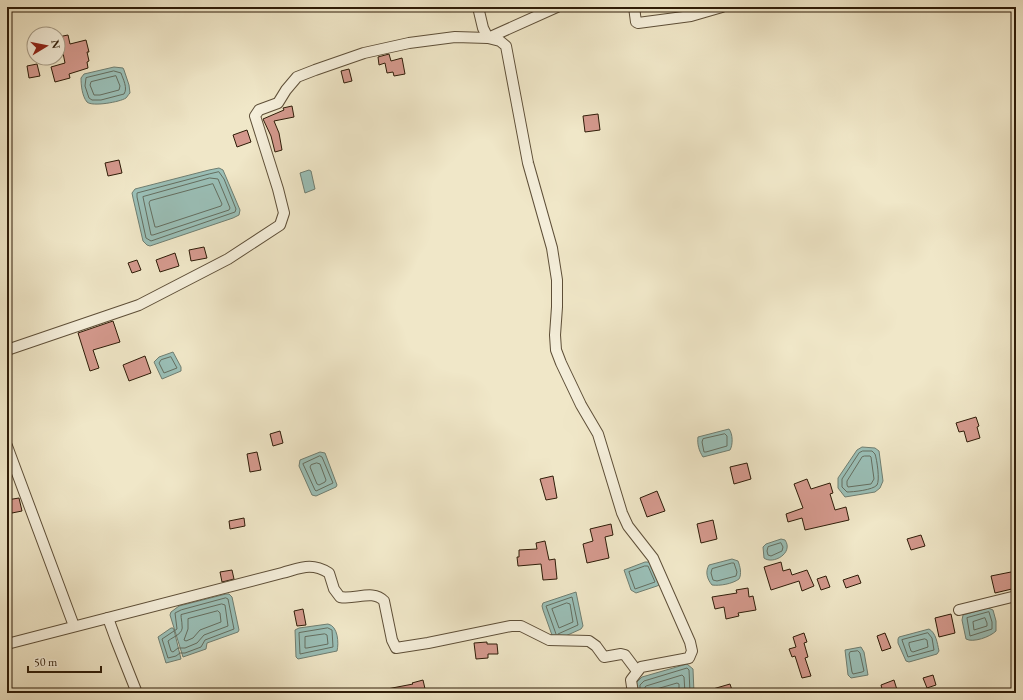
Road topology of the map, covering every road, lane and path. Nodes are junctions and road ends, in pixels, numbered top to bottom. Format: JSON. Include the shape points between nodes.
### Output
{"nodes":[{"id":1,"x":478,"y":7,"type":"edge"},
{"id":2,"x":557,"y":7,"type":"edge"},
{"id":3,"x":634,"y":7,"type":"edge"},
{"id":4,"x":722,"y":7,"type":"edge"},
{"id":5,"x":488,"y":38,"type":"junction"},
{"id":6,"x":7,"y":350,"type":"edge"},
{"id":7,"x":7,"y":446,"type":"edge"},
{"id":8,"x":1016,"y":596,"type":"edge"},
{"id":9,"x":959,"y":610,"type":"dead end"},
{"id":10,"x":108,"y":618,"type":"junction"},
{"id":11,"x":74,"y":626,"type":"junction"},
{"id":12,"x":7,"y":644,"type":"edge"},
{"id":13,"x":637,"y":671,"type":"junction"},
{"id":14,"x":137,"y":693,"type":"edge"},
{"id":15,"x":633,"y":693,"type":"edge"}],
"edges":[{"from":1,"to":5,"type":"street","via":[[482,28]]},
{"from":2,"to":5,"type":"street"},
{"from":3,"to":4,"type":"street","via":[[638,23],[691,16]]},
{"from":5,"to":6,"type":"street","via":[[455,37],[409,43],[364,53],[298,77],[278,103],[260,110],[255,116],[280,195],[284,213],[280,225],[228,259],[139,305]]},
{"from":5,"to":13,"type":"street","via":[[500,41],[506,46],[528,164],[552,248],[557,280],[556,350],[581,405],[598,434],[622,513],[628,526],[653,558],[690,642],[692,651],[689,658],[641,667]]},
{"from":7,"to":11,"type":"street"},
{"from":8,"to":9,"type":"street"},
{"from":10,"to":11,"type":"street"},
{"from":10,"to":13,"type":"street","via":[[315,566],[329,573],[334,589],[340,597],[371,594],[384,601],[396,648],[521,626],[549,640],[589,641],[604,657],[624,655]]},
{"from":10,"to":14,"type":"street"},
{"from":11,"to":12,"type":"street"},
{"from":13,"to":15,"type":"street","via":[[631,680]]}]}
